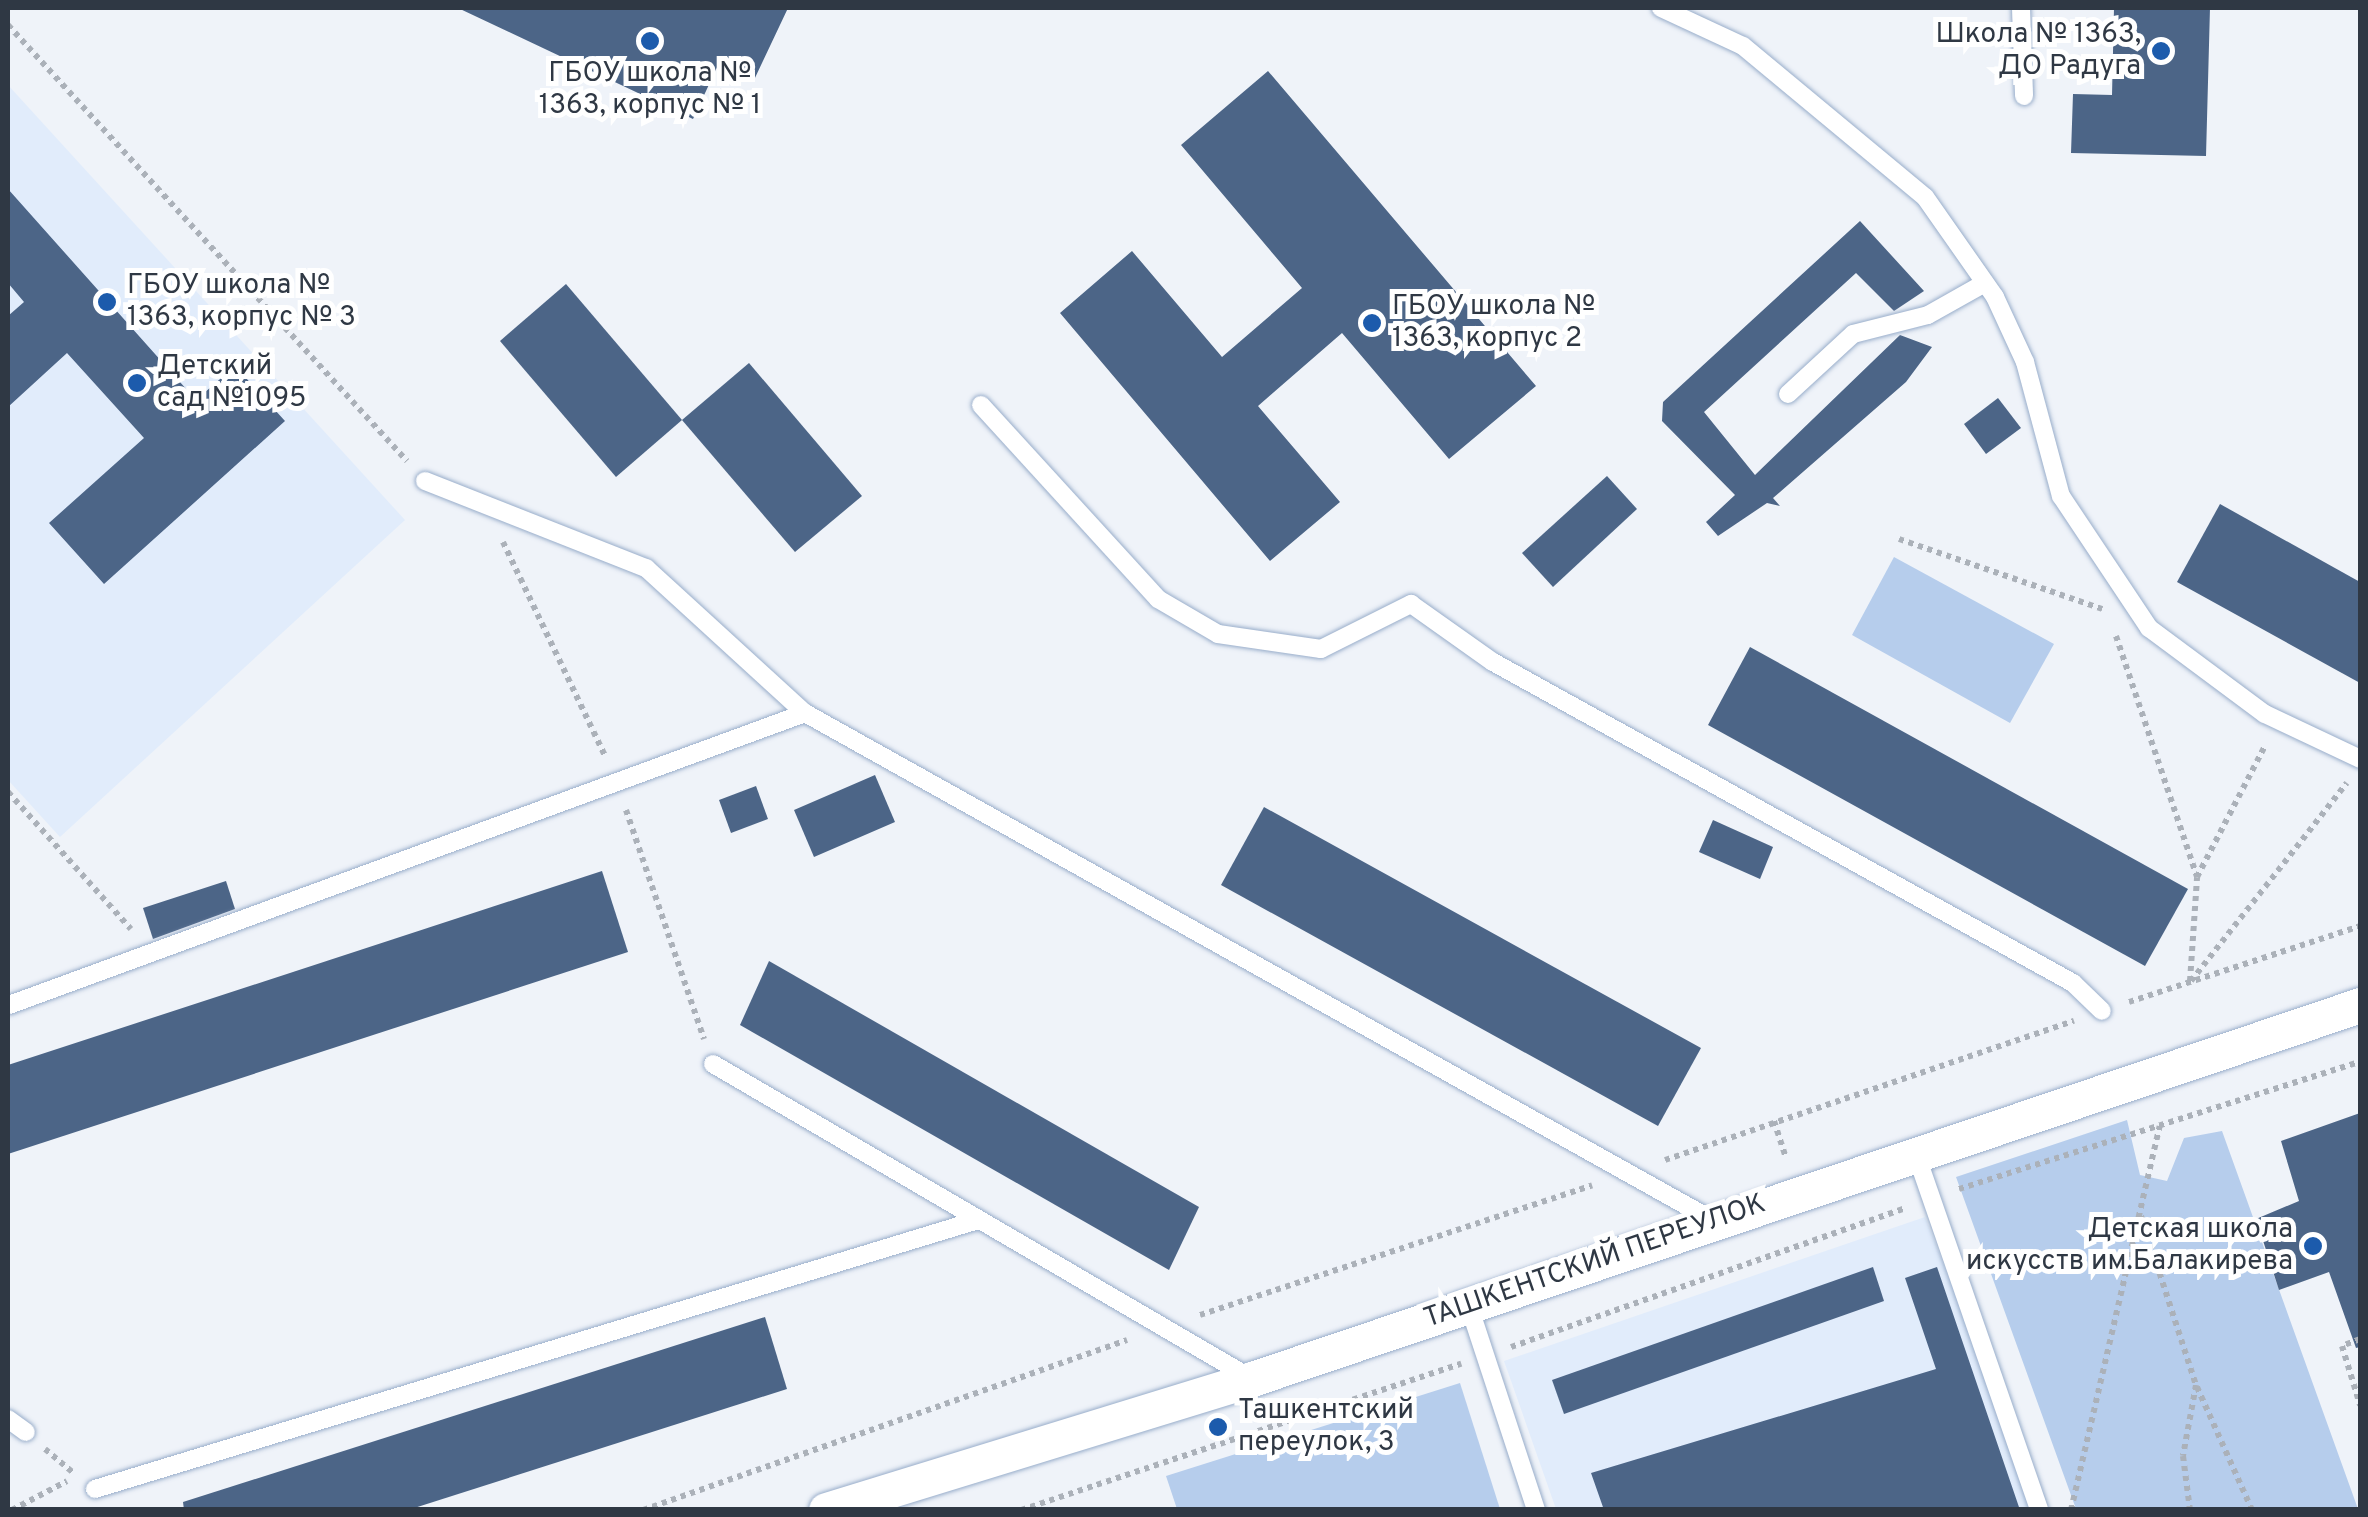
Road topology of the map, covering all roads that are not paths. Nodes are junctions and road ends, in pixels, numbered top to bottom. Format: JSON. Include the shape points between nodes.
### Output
{"nodes":[{"id":1,"x":1661,"y":8,"type":"edge"},
{"id":2,"x":2021,"y":8,"type":"edge"},
{"id":3,"x":2024,"y":96,"type":"dead end"},
{"id":4,"x":1985,"y":283,"type":"junction"},
{"id":5,"x":1788,"y":394,"type":"dead end"},
{"id":6,"x":982,"y":406,"type":"dead end"},
{"id":7,"x":425,"y":480,"type":"road end"},
{"id":8,"x":805,"y":713,"type":"junction"},
{"id":9,"x":2360,"y":762,"type":"edge"},
{"id":10,"x":2360,"y":1004,"type":"edge"},
{"id":11,"x":9,"y":1005,"type":"edge"},
{"id":12,"x":2102,"y":1011,"type":"road end"},
{"id":13,"x":713,"y":1064,"type":"road end"},
{"id":14,"x":1916,"y":1154,"type":"junction"},
{"id":15,"x":978,"y":1220,"type":"junction"},
{"id":16,"x":1714,"y":1221,"type":"junction"},
{"id":17,"x":1468,"y":1306,"type":"junction"},
{"id":18,"x":1252,"y":1379,"type":"junction"},
{"id":19,"x":8,"y":1419,"type":"edge"},
{"id":20,"x":26,"y":1432,"type":"road end"},
{"id":21,"x":94,"y":1489,"type":"road end"},
{"id":22,"x":826,"y":1510,"type":"edge"},
{"id":23,"x":1536,"y":1510,"type":"edge"},
{"id":24,"x":2039,"y":1510,"type":"edge"}],
"edges":[{"from":1,"to":4,"type":"lane","via":[[1742,46],[1850,132],[1925,196]]},
{"from":2,"to":3,"type":"lane"},
{"from":4,"to":5,"type":"lane","via":[[1928,315],[1853,334]]},
{"from":4,"to":9,"type":"lane","via":[[2025,362],[2060,496],[2149,628],[2265,714]]},
{"from":6,"to":12,"type":"lane","via":[[1158,600],[1218,634],[1320,649],[1411,604],[1493,662],[2073,982]]},
{"from":7,"to":8,"type":"lane","via":[[646,568]]},
{"from":8,"to":11,"type":"lane"},
{"from":8,"to":16,"type":"lane"},
{"from":10,"to":14,"type":"street","name":"ТАШКЕНТСКИЙ ПЕРЕУЛОК"},
{"from":13,"to":15,"type":"lane"},
{"from":14,"to":16,"type":"street","name":"ТАШКЕНТСКИЙ ПЕРЕУЛОК"},
{"from":14,"to":24,"type":"lane"},
{"from":15,"to":18,"type":"lane"},
{"from":15,"to":21,"type":"lane"},
{"from":16,"to":17,"type":"street","name":"ТАШКЕНТСКИЙ ПЕРЕУЛОК"},
{"from":17,"to":18,"type":"street","name":"ТАШКЕНТСКИЙ ПЕРЕУЛОК"},
{"from":17,"to":23,"type":"lane"},
{"from":18,"to":22,"type":"street","name":"ТАШКЕНТСКИЙ ПЕРЕУЛОК"},
{"from":19,"to":20,"type":"lane"}]}
